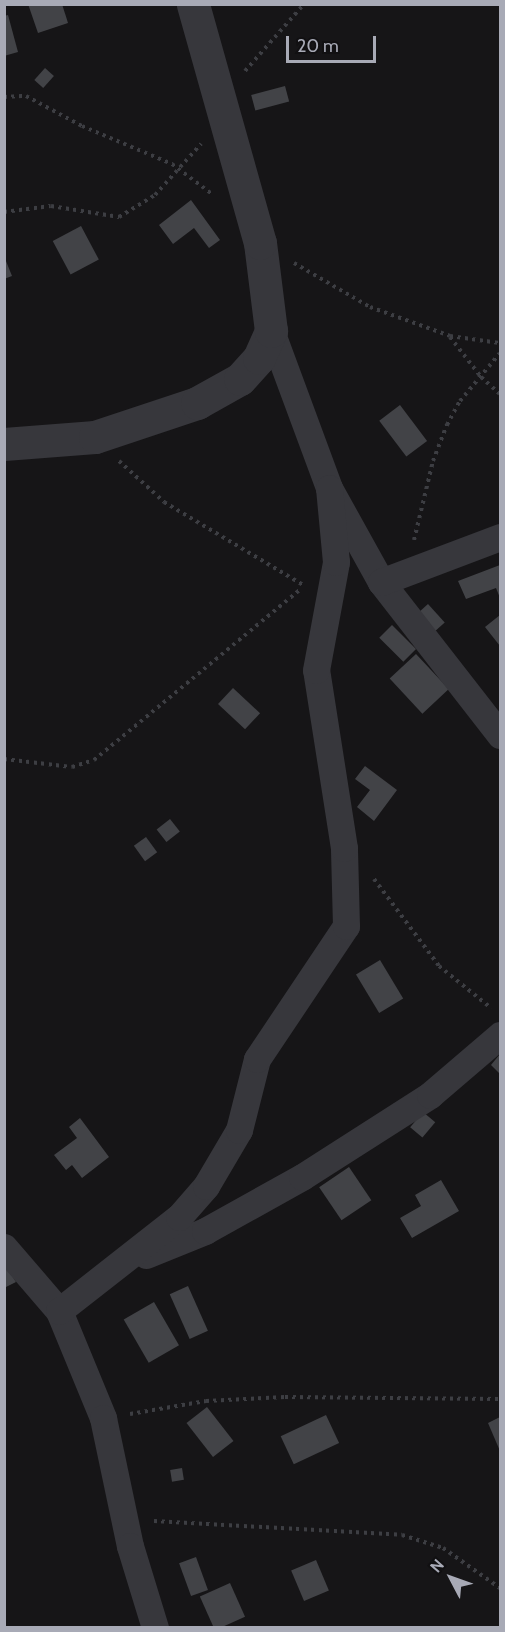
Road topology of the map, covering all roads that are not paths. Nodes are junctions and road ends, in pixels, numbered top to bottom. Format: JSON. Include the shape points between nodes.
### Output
{"nodes":[{"id":1,"x":193,"y":4,"type":"edge"},
{"id":2,"x":271,"y":331,"type":"junction"},
{"id":3,"x":4,"y":444,"type":"edge"},
{"id":4,"x":329,"y":488,"type":"junction"},
{"id":5,"x":501,"y":537,"type":"edge"},
{"id":6,"x":381,"y":582,"type":"junction"},
{"id":7,"x":501,"y":735,"type":"edge"},
{"id":8,"x":501,"y":1035,"type":"edge"},
{"id":9,"x":4,"y":1247,"type":"edge"},
{"id":10,"x":120,"y":1266,"type":"junction"},
{"id":11,"x":59,"y":1311,"type":"junction"},
{"id":12,"x":154,"y":1628,"type":"edge"}],
"edges":[{"from":1,"to":2,"type":"street","via":[[257,234]]},
{"from":2,"to":3,"type":"street","via":[[259,358],[240,379],[197,403],[95,437]]},
{"from":2,"to":4,"type":"street"},
{"from":4,"to":6,"type":"street"},
{"from":4,"to":10,"type":"street","via":[[336,562],[332,601],[316,670],[344,848],[346,926],[257,1059],[239,1130],[226,1158],[179,1217]]},
{"from":5,"to":6,"type":"street"},
{"from":6,"to":7,"type":"street"},
{"from":8,"to":10,"type":"street","via":[[430,1095],[303,1177],[205,1231]]},
{"from":9,"to":11,"type":"street"},
{"from":10,"to":11,"type":"street"},
{"from":11,"to":12,"type":"street","via":[[103,1418],[124,1519]]}]}
